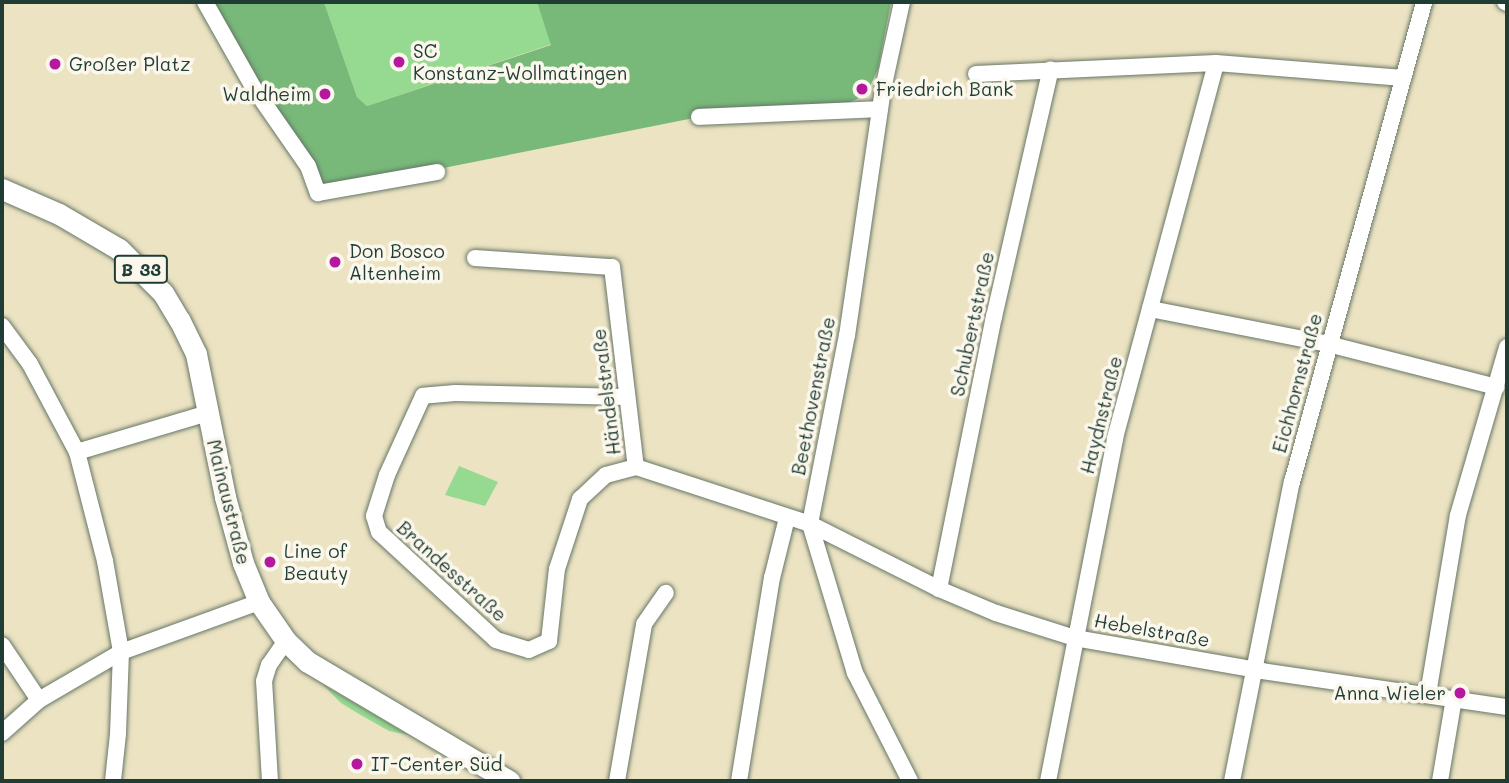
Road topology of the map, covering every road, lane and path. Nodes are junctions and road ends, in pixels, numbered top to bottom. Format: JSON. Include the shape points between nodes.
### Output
{"nodes":[{"id":1,"x":205,"y":2,"type":"edge"},
{"id":2,"x":902,"y":2,"type":"edge"},
{"id":3,"x":1424,"y":2,"type":"edge"},
{"id":4,"x":1216,"y":63,"type":"junction"},
{"id":5,"x":1051,"y":69,"type":"junction"},
{"id":6,"x":976,"y":74,"type":"dead end"},
{"id":7,"x":1403,"y":78,"type":"junction"},
{"id":8,"x":880,"y":109,"type":"junction"},
{"id":9,"x":699,"y":117,"type":"dead end"},
{"id":10,"x":437,"y":172,"type":"dead end"},
{"id":11,"x":2,"y":189,"type":"edge"},
{"id":12,"x":475,"y":258,"type":"dead end"},
{"id":13,"x":1150,"y":309,"type":"junction"},
{"id":14,"x":2,"y":326,"type":"edge"},
{"id":15,"x":1328,"y":344,"type":"junction"},
{"id":16,"x":1507,"y":347,"type":"edge"},
{"id":17,"x":1497,"y":387,"type":"junction"},
{"id":18,"x":627,"y":397,"type":"junction"},
{"id":19,"x":208,"y":413,"type":"junction"},
{"id":20,"x":77,"y":452,"type":"junction"},
{"id":21,"x":636,"y":467,"type":"junction"},
{"id":22,"x":788,"y":518,"type":"junction"},
{"id":23,"x":810,"y":524,"type":"junction"},
{"id":24,"x":939,"y":589,"type":"junction"},
{"id":25,"x":666,"y":593,"type":"dead end"},
{"id":26,"x":258,"y":603,"type":"junction"},
{"id":27,"x":1075,"y":638,"type":"junction"},
{"id":28,"x":286,"y":641,"type":"junction"},
{"id":29,"x":2,"y":645,"type":"edge"},
{"id":30,"x":121,"y":652,"type":"junction"},
{"id":31,"x":1253,"y":669,"type":"junction"},
{"id":32,"x":1428,"y":694,"type":"junction"},
{"id":33,"x":1454,"y":698,"type":"junction"},
{"id":34,"x":39,"y":700,"type":"junction"},
{"id":35,"x":1507,"y":707,"type":"edge"},
{"id":36,"x":2,"y":733,"type":"edge"},
{"id":37,"x":113,"y":781,"type":"edge"},
{"id":38,"x":270,"y":781,"type":"edge"},
{"id":39,"x":509,"y":781,"type":"edge"},
{"id":40,"x":617,"y":781,"type":"edge"},
{"id":41,"x":739,"y":781,"type":"edge"},
{"id":42,"x":910,"y":781,"type":"edge"},
{"id":43,"x":1048,"y":781,"type":"edge"},
{"id":44,"x":1232,"y":781,"type":"edge"},
{"id":45,"x":1440,"y":781,"type":"edge"}],
"edges":[{"from":1,"to":10,"type":"street","via":[[253,87],[308,166],[318,193]]},
{"from":2,"to":8,"type":"street","name":"Beethovenstraße"},
{"from":3,"to":7,"type":"street","name":"Eichhornstraße"},
{"from":4,"to":5,"type":"street"},
{"from":4,"to":7,"type":"street"},
{"from":4,"to":13,"type":"street","name":"Haydnstraße"},
{"from":5,"to":6,"type":"street"},
{"from":5,"to":24,"type":"street","name":"Schubertstraße","via":[[994,317]]},
{"from":7,"to":15,"type":"street","name":"Eichhornstraße"},
{"from":8,"to":9,"type":"street"},
{"from":8,"to":23,"type":"street","name":"Beethovenstraße","via":[[847,335]]},
{"from":11,"to":19,"type":"main road","name":"Mainaustraße","number":"B 33","via":[[88,229],[141,268],[163,293],[186,332],[196,354]]},
{"from":12,"to":18,"type":"street","name":"Händelstraße","via":[[612,267]]},
{"from":13,"to":15,"type":"street"},
{"from":13,"to":27,"type":"street","name":"Haydnstraße","via":[[1115,438]]},
{"from":14,"to":20,"type":"street","via":[[30,364]]},
{"from":15,"to":17,"type":"street"},
{"from":15,"to":31,"type":"street","name":"Eichhornstraße"},
{"from":16,"to":17,"type":"street"},
{"from":17,"to":32,"type":"street","via":[[1458,515]]},
{"from":18,"to":21,"type":"street","name":"Händelstraße"},
{"from":18,"to":21,"type":"street","name":"Brandesstraße","via":[[423,396],[374,516],[379,532],[496,639],[529,650],[549,641],[557,569],[580,499],[606,475]]},
{"from":19,"to":20,"type":"street"},
{"from":19,"to":26,"type":"main road","name":"Mainaustraße","number":"B 33","via":[[225,497]]},
{"from":20,"to":30,"type":"street","via":[[105,561]]},
{"from":21,"to":22,"type":"street","name":"Händelstraße"},
{"from":22,"to":23,"type":"street","name":"Händelstraße"},
{"from":22,"to":41,"type":"street","via":[[772,578]]},
{"from":23,"to":24,"type":"street","name":"Hebelstraße"},
{"from":23,"to":42,"type":"street","name":"Beethovenstraße","via":[[855,673]]},
{"from":24,"to":27,"type":"street","name":"Hebelstraße"},
{"from":25,"to":40,"type":"street","via":[[644,624]]},
{"from":26,"to":28,"type":"main road","name":"Mainaustraße","number":"B 33"},
{"from":26,"to":30,"type":"street"},
{"from":27,"to":31,"type":"street","name":"Hebelstraße"},
{"from":27,"to":43,"type":"street","name":"Haydnstraße"},
{"from":28,"to":38,"type":"street","via":[[269,665],[262,696]]},
{"from":28,"to":39,"type":"main road","name":"Mainaustraße","number":"B 33","via":[[308,662]]},
{"from":29,"to":34,"type":"street"},
{"from":30,"to":34,"type":"street"},
{"from":30,"to":37,"type":"street"},
{"from":31,"to":32,"type":"street","name":"Hebelstraße"},
{"from":31,"to":44,"type":"street","name":"Eichhornstraße"},
{"from":32,"to":33,"type":"street","name":"Hebelstraße"},
{"from":33,"to":35,"type":"street","name":"Hebelstraße"},
{"from":33,"to":45,"type":"street"},
{"from":34,"to":36,"type":"street"}]}
